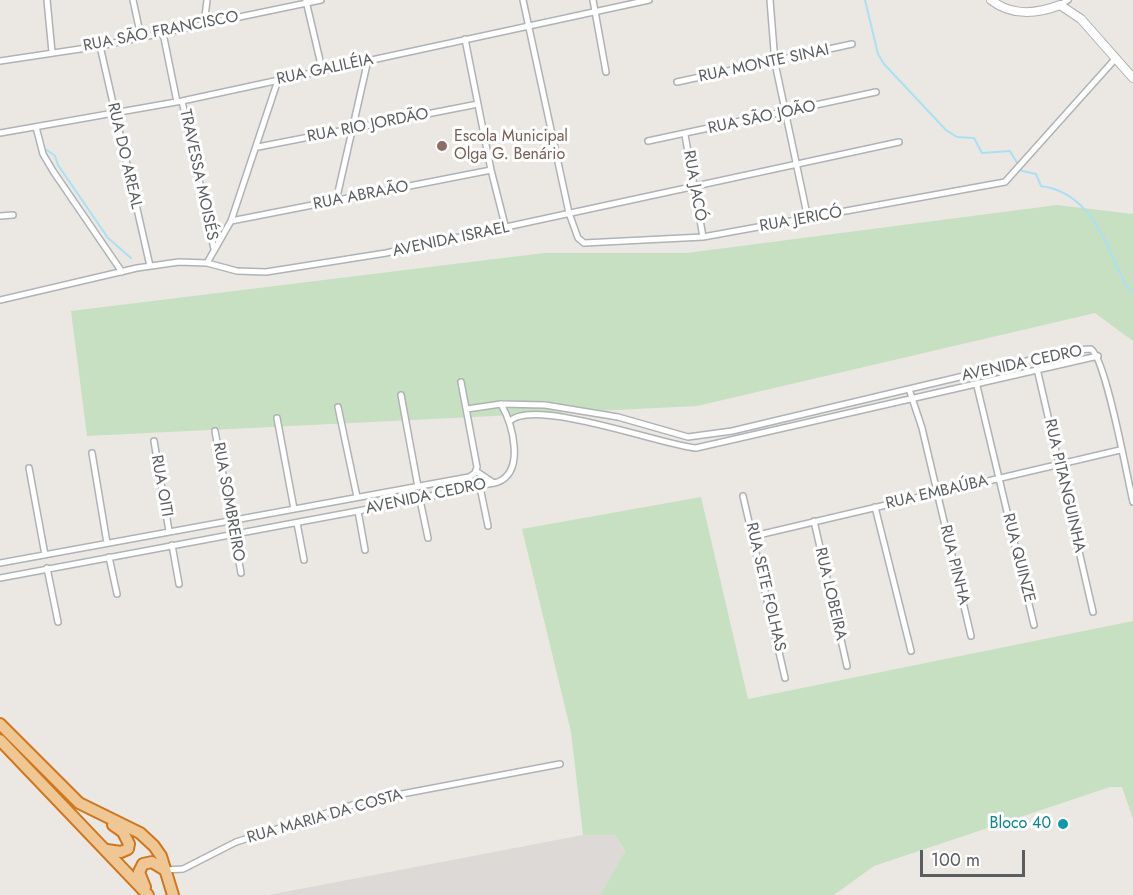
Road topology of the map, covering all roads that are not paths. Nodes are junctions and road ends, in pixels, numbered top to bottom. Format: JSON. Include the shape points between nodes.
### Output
{"nodes":[{"id":1,"x":47,"y":0,"type":"edge"},
{"id":2,"x":133,"y":0,"type":"edge"},
{"id":3,"x":207,"y":0,"type":"edge"},
{"id":4,"x":321,"y":0,"type":"edge"},
{"id":5,"x":523,"y":0,"type":"edge"},
{"id":6,"x":593,"y":0,"type":"edge"},
{"id":7,"x":643,"y":0,"type":"edge"},
{"id":8,"x":649,"y":0,"type":"edge"},
{"id":9,"x":770,"y":0,"type":"edge"},
{"id":10,"x":991,"y":0,"type":"edge"},
{"id":11,"x":1068,"y":0,"type":"edge"},
{"id":12,"x":307,"y":1,"type":"edge"},
{"id":13,"x":1060,"y":5,"type":"junction"},
{"id":14,"x":595,"y":9,"type":"junction"},
{"id":15,"x":528,"y":24,"type":"junction"},
{"id":16,"x":204,"y":25,"type":"junction"},
{"id":17,"x":163,"y":33,"type":"junction"},
{"id":18,"x":141,"y":37,"type":"junction"},
{"id":19,"x":465,"y":39,"type":"junction"},
{"id":20,"x":852,"y":44,"type":"dead end"},
{"id":21,"x":100,"y":46,"type":"junction"},
{"id":22,"x":52,"y":52,"type":"junction"},
{"id":23,"x":1116,"y":58,"type":"junction"},
{"id":24,"x":368,"y":60,"type":"junction"},
{"id":25,"x":0,"y":61,"type":"edge"},
{"id":26,"x":775,"y":63,"type":"junction"},
{"id":27,"x":322,"y":69,"type":"junction"},
{"id":28,"x":606,"y":72,"type":"dead end"},
{"id":29,"x":1133,"y":78,"type":"edge"},
{"id":30,"x":278,"y":80,"type":"junction"},
{"id":31,"x":677,"y":82,"type":"dead end"},
{"id":32,"x":876,"y":92,"type":"dead end"},
{"id":33,"x":179,"y":101,"type":"junction"},
{"id":34,"x":478,"y":104,"type":"junction"},
{"id":35,"x":115,"y":113,"type":"junction"},
{"id":36,"x":786,"y":113,"type":"junction"},
{"id":37,"x":36,"y":126,"type":"junction"},
{"id":38,"x":352,"y":129,"type":"junction"},
{"id":39,"x":0,"y":134,"type":"edge"},
{"id":40,"x":685,"y":135,"type":"junction"},
{"id":41,"x":648,"y":141,"type":"dead end"},
{"id":42,"x":898,"y":142,"type":"dead end"},
{"id":43,"x":258,"y":147,"type":"junction"},
{"id":44,"x":797,"y":164,"type":"junction"},
{"id":45,"x":491,"y":170,"type":"junction"},
{"id":46,"x":694,"y":187,"type":"junction"},
{"id":47,"x":336,"y":201,"type":"junction"},
{"id":48,"x":569,"y":213,"type":"junction"},
{"id":49,"x":13,"y":215,"type":"dead end"},
{"id":50,"x":0,"y":216,"type":"edge"},
{"id":51,"x":808,"y":219,"type":"junction"},
{"id":52,"x":231,"y":221,"type":"junction"},
{"id":53,"x":506,"y":229,"type":"junction"},
{"id":54,"x":703,"y":237,"type":"junction"},
{"id":55,"x":214,"y":249,"type":"junction"},
{"id":56,"x":207,"y":263,"type":"junction"},
{"id":57,"x":150,"y":266,"type":"junction"},
{"id":58,"x":122,"y":272,"type":"junction"},
{"id":59,"x":0,"y":300,"type":"edge"},
{"id":60,"x":1098,"y":356,"type":"junction"},
{"id":61,"x":1035,"y":360,"type":"junction"},
{"id":62,"x":1038,"y":371,"type":"junction"},
{"id":63,"x":461,"y":382,"type":"dead end"},
{"id":64,"x":977,"y":386,"type":"junction"},
{"id":65,"x":909,"y":389,"type":"junction"},
{"id":66,"x":401,"y":395,"type":"dead end"},
{"id":67,"x":912,"y":400,"type":"junction"},
{"id":68,"x":501,"y":404,"type":"junction"},
{"id":69,"x":338,"y":407,"type":"dead end"},
{"id":70,"x":467,"y":409,"type":"junction"},
{"id":71,"x":277,"y":418,"type":"dead end"},
{"id":72,"x":632,"y":421,"type":"junction"},
{"id":73,"x":509,"y":422,"type":"junction"},
{"id":74,"x":765,"y":423,"type":"junction"},
{"id":75,"x":628,"y":430,"type":"junction"},
{"id":76,"x":215,"y":431,"type":"dead end"},
{"id":77,"x":768,"y":433,"type":"junction"},
{"id":78,"x":154,"y":441,"type":"dead end"},
{"id":79,"x":1120,"y":450,"type":"junction"},
{"id":80,"x":92,"y":453,"type":"dead end"},
{"id":81,"x":1059,"y":464,"type":"junction"},
{"id":82,"x":29,"y":468,"type":"dead end"},
{"id":83,"x":476,"y":471,"type":"junction"},
{"id":84,"x":999,"y":479,"type":"junction"},
{"id":85,"x":494,"y":483,"type":"junction"},
{"id":86,"x":418,"y":487,"type":"junction"},
{"id":87,"x":480,"y":488,"type":"junction"},
{"id":88,"x":936,"y":492,"type":"junction"},
{"id":89,"x":743,"y":496,"type":"dead end"},
{"id":90,"x":357,"y":497,"type":"junction"},
{"id":91,"x":420,"y":500,"type":"junction"},
{"id":92,"x":1133,"y":502,"type":"edge"},
{"id":93,"x":875,"y":507,"type":"junction"},
{"id":94,"x":294,"y":510,"type":"junction"},
{"id":95,"x":358,"y":511,"type":"junction"},
{"id":96,"x":232,"y":520,"type":"junction"},
{"id":97,"x":814,"y":521,"type":"junction"},
{"id":98,"x":297,"y":523,"type":"junction"},
{"id":99,"x":488,"y":526,"type":"dead end"},
{"id":100,"x":169,"y":531,"type":"junction"},
{"id":101,"x":234,"y":534,"type":"junction"},
{"id":102,"x":754,"y":536,"type":"junction"},
{"id":103,"x":428,"y":538,"type":"dead end"},
{"id":104,"x":107,"y":543,"type":"junction"},
{"id":105,"x":172,"y":545,"type":"junction"},
{"id":106,"x":365,"y":550,"type":"dead end"},
{"id":107,"x":45,"y":555,"type":"junction"},
{"id":108,"x":109,"y":557,"type":"junction"},
{"id":109,"x":304,"y":560,"type":"dead end"},
{"id":110,"x":0,"y":563,"type":"edge"},
{"id":111,"x":47,"y":568,"type":"junction"},
{"id":112,"x":241,"y":573,"type":"dead end"},
{"id":113,"x":0,"y":578,"type":"edge"},
{"id":114,"x":179,"y":584,"type":"dead end"},
{"id":115,"x":117,"y":594,"type":"dead end"},
{"id":116,"x":1094,"y":612,"type":"dead end"},
{"id":117,"x":58,"y":622,"type":"dead end"},
{"id":118,"x":1034,"y":625,"type":"dead end"},
{"id":119,"x":971,"y":636,"type":"dead end"},
{"id":120,"x":911,"y":651,"type":"dead end"},
{"id":121,"x":847,"y":666,"type":"dead end"},
{"id":122,"x":786,"y":678,"type":"dead end"},
{"id":123,"x":0,"y":724,"type":"edge"},
{"id":124,"x":0,"y":740,"type":"edge"},
{"id":125,"x":560,"y":764,"type":"dead end"},
{"id":126,"x":97,"y":813,"type":"junction"},
{"id":127,"x":107,"y":850,"type":"junction"},
{"id":128,"x":165,"y":870,"type":"junction"},
{"id":129,"x":149,"y":895,"type":"edge"},
{"id":130,"x":173,"y":895,"type":"edge"}],
"edges":[{"from":1,"to":22,"type":"street"},
{"from":2,"to":18,"type":"street"},
{"from":3,"to":16,"type":"street"},
{"from":4,"to":12,"type":"street","name":"RUA SÃO FRANCISCO"},
{"from":5,"to":15,"type":"street"},
{"from":6,"to":14,"type":"street"},
{"from":7,"to":8,"type":"street","name":"RUA GALILÉIA"},
{"from":7,"to":14,"type":"street","name":"RUA GALILÉIA"},
{"from":9,"to":26,"type":"street"},
{"from":10,"to":13,"type":"street","via":[[1021,12],[1046,11]]},
{"from":11,"to":13,"type":"street"},
{"from":12,"to":16,"type":"street","name":"RUA SÃO FRANCISCO"},
{"from":12,"to":27,"type":"street"},
{"from":13,"to":23,"type":"street","via":[[1081,19]]},
{"from":14,"to":15,"type":"street","name":"RUA GALILÉIA"},
{"from":14,"to":28,"type":"street"},
{"from":15,"to":19,"type":"street","name":"RUA GALILÉIA"},
{"from":15,"to":48,"type":"street"},
{"from":16,"to":17,"type":"street","name":"RUA SÃO FRANCISCO"},
{"from":17,"to":18,"type":"street","name":"RUA SÃO FRANCISCO"},
{"from":17,"to":33,"type":"street","name":"TRAVESSA MOISÉS"},
{"from":18,"to":21,"type":"street","name":"RUA SÃO FRANCISCO"},
{"from":19,"to":24,"type":"street","name":"RUA GALILÉIA"},
{"from":19,"to":34,"type":"street"},
{"from":20,"to":26,"type":"street","name":"RUA MONTE SINAI"},
{"from":21,"to":22,"type":"street","name":"RUA SÃO FRANCISCO"},
{"from":21,"to":35,"type":"street","name":"RUA DO AREAL"},
{"from":22,"to":25,"type":"street","name":"RUA SÃO FRANCISCO"},
{"from":23,"to":29,"type":"street"},
{"from":23,"to":51,"type":"street","name":"RUA JERICÓ","via":[[1010,179],[975,189]]},
{"from":24,"to":27,"type":"street","name":"RUA GALILÉIA"},
{"from":24,"to":38,"type":"street"},
{"from":26,"to":31,"type":"street","name":"RUA MONTE SINAI"},
{"from":26,"to":36,"type":"street"},
{"from":27,"to":30,"type":"street","name":"RUA GALILÉIA"},
{"from":30,"to":33,"type":"street","name":"RUA GALILÉIA"},
{"from":30,"to":43,"type":"street"},
{"from":32,"to":36,"type":"street","name":"RUA SÃO JOÃO"},
{"from":33,"to":35,"type":"street","name":"RUA GALILÉIA"},
{"from":33,"to":55,"type":"street","name":"TRAVESSA MOISÉS"},
{"from":34,"to":38,"type":"street","name":"RUA RIO JORDÃO"},
{"from":34,"to":45,"type":"street"},
{"from":35,"to":37,"type":"street","name":"RUA GALILÉIA"},
{"from":35,"to":57,"type":"street","name":"RUA DO AREAL"},
{"from":36,"to":40,"type":"street","name":"RUA SÃO JOÃO"},
{"from":36,"to":44,"type":"street"},
{"from":37,"to":39,"type":"street","name":"RUA GALILÉIA"},
{"from":37,"to":58,"type":"street","via":[[52,171]]},
{"from":38,"to":43,"type":"street","name":"RUA RIO JORDÃO"},
{"from":38,"to":47,"type":"street"},
{"from":40,"to":41,"type":"street","name":"RUA SÃO JOÃO"},
{"from":40,"to":46,"type":"street","name":"RUA JACÓ"},
{"from":42,"to":44,"type":"street","name":"AVENIDA ISRAEL"},
{"from":43,"to":52,"type":"street"},
{"from":44,"to":46,"type":"street","name":"AVENIDA ISRAEL"},
{"from":44,"to":51,"type":"street"},
{"from":45,"to":47,"type":"street","name":"RUA ABRAÃO"},
{"from":45,"to":53,"type":"street"},
{"from":46,"to":48,"type":"street","name":"AVENIDA ISRAEL"},
{"from":46,"to":54,"type":"street","name":"RUA JACÓ"},
{"from":47,"to":52,"type":"street","name":"RUA ABRAÃO"},
{"from":48,"to":53,"type":"street","name":"AVENIDA ISRAEL"},
{"from":48,"to":54,"type":"street","name":"RUA JERICÓ","via":[[584,243]]},
{"from":49,"to":50,"type":"street"},
{"from":51,"to":54,"type":"street","name":"RUA JERICÓ"},
{"from":52,"to":55,"type":"street"},
{"from":53,"to":56,"type":"street","name":"AVENIDA ISRAEL","via":[[266,272],[237,271]]},
{"from":55,"to":56,"type":"street"},
{"from":56,"to":57,"type":"street","name":"AVENIDA ISRAEL"},
{"from":57,"to":58,"type":"street","name":"AVENIDA ISRAEL"},
{"from":58,"to":59,"type":"street","name":"AVENIDA ISRAEL"},
{"from":60,"to":61,"type":"street","name":"AVENIDA CEDRO","via":[[1087,348]]},
{"from":60,"to":62,"type":"street","name":"AVENIDA CEDRO"},
{"from":60,"to":79,"type":"street"},
{"from":61,"to":62,"type":"street","name":"RUA PITANGUINHA"},
{"from":61,"to":65,"type":"street","name":"AVENIDA CEDRO"},
{"from":62,"to":64,"type":"street","name":"AVENIDA CEDRO"},
{"from":62,"to":81,"type":"street","name":"RUA PITANGUINHA"},
{"from":63,"to":70,"type":"street"},
{"from":64,"to":67,"type":"street","name":"AVENIDA CEDRO"},
{"from":64,"to":84,"type":"street","name":"RUA QUINZE"},
{"from":65,"to":67,"type":"street","name":"RUA PINHA"},
{"from":65,"to":74,"type":"street","name":"AVENIDA CEDRO"},
{"from":66,"to":86,"type":"street"},
{"from":67,"to":77,"type":"street","name":"AVENIDA CEDRO"},
{"from":67,"to":88,"type":"street","name":"RUA PINHA"},
{"from":68,"to":70,"type":"street","name":"AVENIDA CEDRO"},
{"from":68,"to":72,"type":"street","name":"AVENIDA CEDRO","via":[[564,408]]},
{"from":68,"to":73,"type":"street"},
{"from":69,"to":90,"type":"street"},
{"from":70,"to":83,"type":"street","name":"AVENIDA CEDRO"},
{"from":71,"to":94,"type":"street"},
{"from":72,"to":74,"type":"street","name":"AVENIDA CEDRO","via":[[688,438]]},
{"from":72,"to":75,"type":"street"},
{"from":73,"to":75,"type":"street","name":"AVENIDA CEDRO","via":[[530,415]]},
{"from":73,"to":85,"type":"street","name":"AVENIDA CEDRO","via":[[514,465],[506,479]]},
{"from":74,"to":77,"type":"street"},
{"from":75,"to":77,"type":"street","name":"AVENIDA CEDRO","via":[[696,448]]},
{"from":76,"to":96,"type":"street","name":"RUA SOMBREIRO"},
{"from":78,"to":100,"type":"street","name":"RUA OITI"},
{"from":79,"to":81,"type":"street","name":"RUA EMBAÚBA"},
{"from":79,"to":92,"type":"street"},
{"from":80,"to":104,"type":"street"},
{"from":81,"to":84,"type":"street","name":"RUA EMBAÚBA"},
{"from":81,"to":116,"type":"street","name":"RUA PITANGUINHA"},
{"from":82,"to":107,"type":"street"},
{"from":83,"to":85,"type":"street"},
{"from":83,"to":86,"type":"street","name":"AVENIDA CEDRO","via":[[469,477]]},
{"from":84,"to":88,"type":"street","name":"RUA EMBAÚBA"},
{"from":84,"to":118,"type":"street","name":"RUA QUINZE"},
{"from":85,"to":87,"type":"street","name":"AVENIDA CEDRO"},
{"from":86,"to":90,"type":"street","name":"AVENIDA CEDRO"},
{"from":87,"to":91,"type":"street","name":"AVENIDA CEDRO"},
{"from":87,"to":99,"type":"street"},
{"from":88,"to":93,"type":"street","name":"RUA EMBAÚBA"},
{"from":88,"to":119,"type":"street","name":"RUA PINHA"},
{"from":89,"to":102,"type":"street","name":"RUA SETE FOLHAS"},
{"from":90,"to":94,"type":"street","name":"AVENIDA CEDRO"},
{"from":91,"to":95,"type":"street","name":"AVENIDA CEDRO"},
{"from":91,"to":103,"type":"street"},
{"from":93,"to":97,"type":"street","name":"RUA EMBAÚBA"},
{"from":93,"to":120,"type":"street"},
{"from":94,"to":96,"type":"street","name":"AVENIDA CEDRO"},
{"from":95,"to":98,"type":"street","name":"AVENIDA CEDRO"},
{"from":95,"to":106,"type":"street"},
{"from":96,"to":100,"type":"street","name":"AVENIDA CEDRO"},
{"from":96,"to":101,"type":"street","name":"RUA SOMBREIRO"},
{"from":97,"to":102,"type":"street","name":"RUA EMBAÚBA"},
{"from":97,"to":121,"type":"street","name":"RUA LOBEIRA"},
{"from":98,"to":101,"type":"street","name":"AVENIDA CEDRO"},
{"from":98,"to":109,"type":"street"},
{"from":100,"to":104,"type":"street","name":"AVENIDA CEDRO"},
{"from":101,"to":105,"type":"street","name":"AVENIDA CEDRO"},
{"from":101,"to":112,"type":"street","name":"RUA SOMBREIRO"},
{"from":102,"to":122,"type":"street","name":"RUA SETE FOLHAS"},
{"from":104,"to":107,"type":"street","name":"AVENIDA CEDRO"},
{"from":105,"to":108,"type":"street","name":"AVENIDA CEDRO"},
{"from":105,"to":114,"type":"street"},
{"from":107,"to":110,"type":"street","name":"AVENIDA CEDRO"},
{"from":108,"to":111,"type":"street","name":"AVENIDA CEDRO"},
{"from":108,"to":115,"type":"street"},
{"from":111,"to":113,"type":"street","name":"AVENIDA CEDRO"},
{"from":111,"to":117,"type":"street"},
{"from":123,"to":126,"type":"highway","via":[[79,803]]},
{"from":124,"to":127,"type":"highway"},
{"from":125,"to":128,"type":"street","name":"RUA MARIA DA COSTA","via":[[365,801],[236,842],[183,869]]},
{"from":126,"to":127,"type":"highway","via":[[128,838],[128,849],[115,853]]},
{"from":126,"to":128,"type":"highway","via":[[149,841],[161,856]]},
{"from":127,"to":129,"type":"highway"},
{"from":128,"to":129,"type":"highway","via":[[152,862],[140,867]]},
{"from":128,"to":130,"type":"highway"}]}
